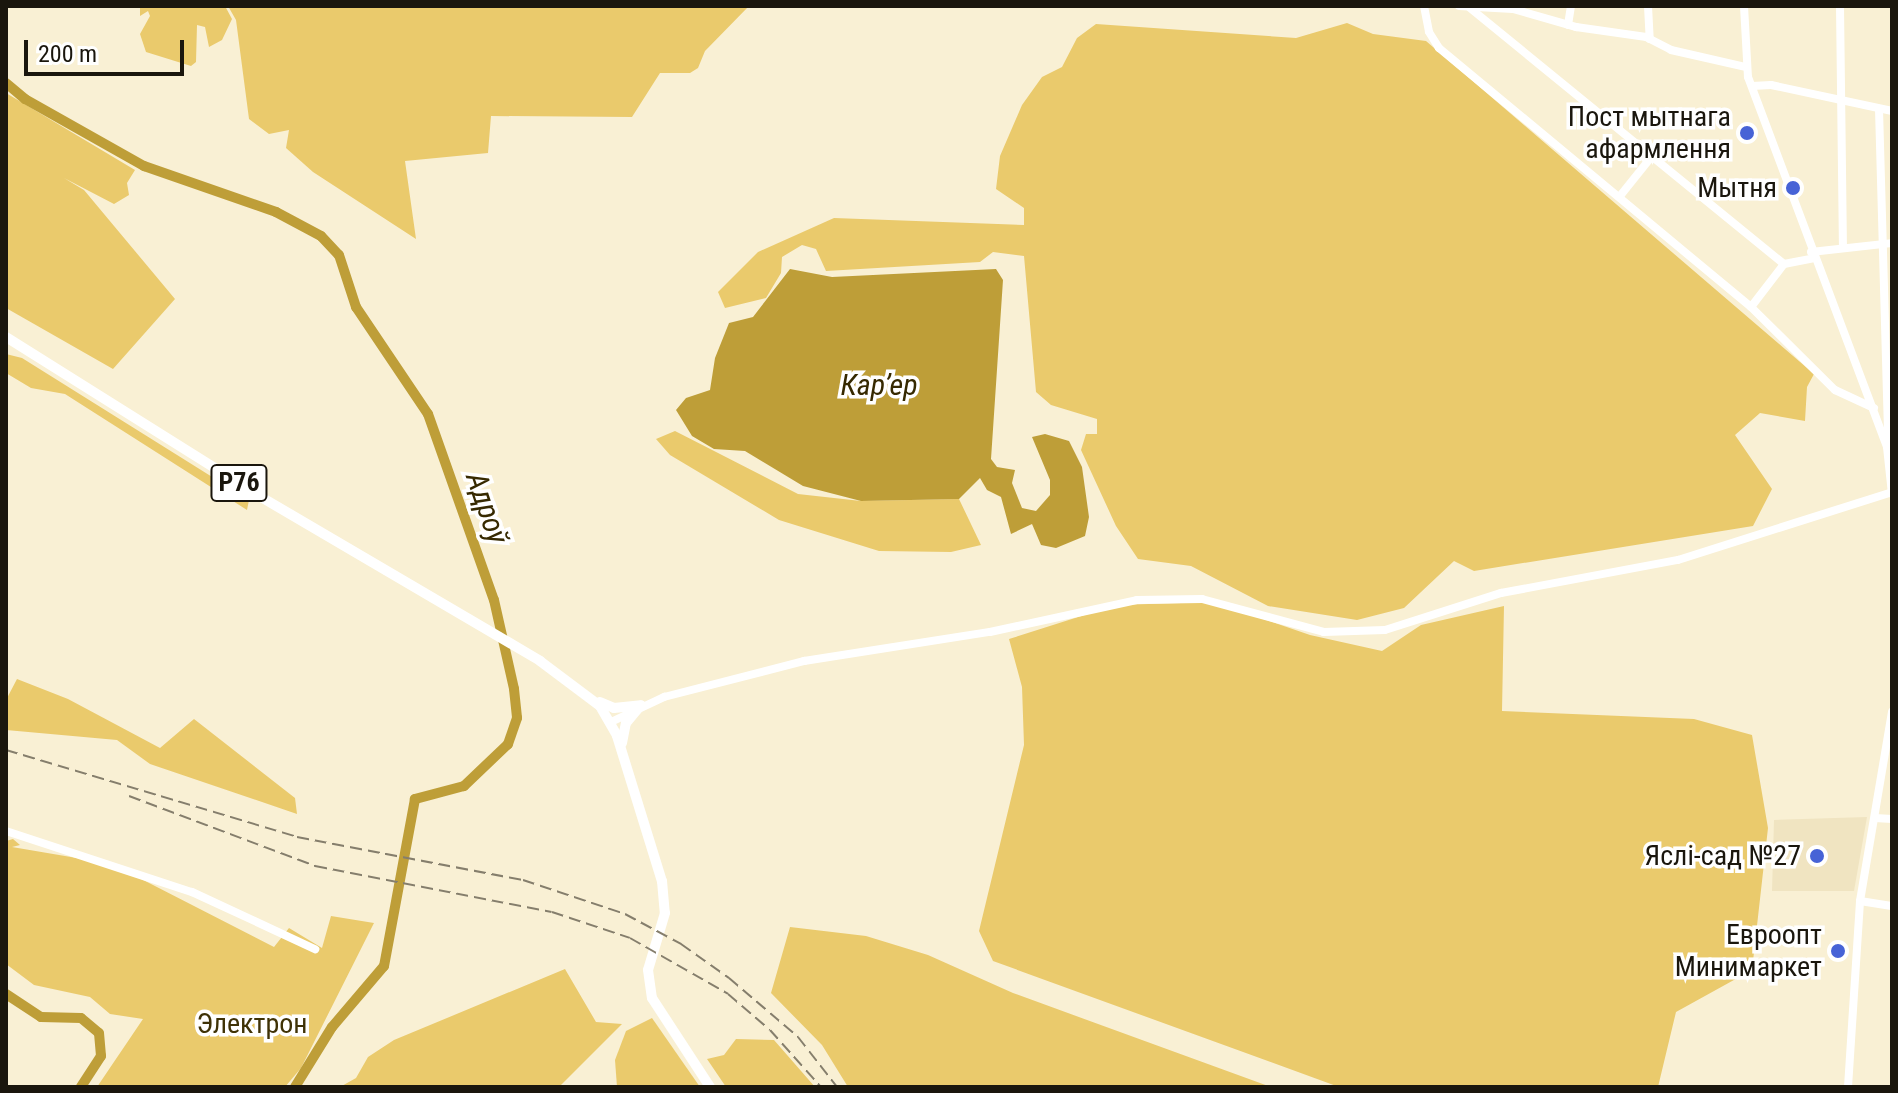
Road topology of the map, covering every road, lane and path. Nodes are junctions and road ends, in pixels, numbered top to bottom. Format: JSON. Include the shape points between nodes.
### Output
{"nodes":[{"id":1,"x":1424,"y":6,"type":"edge"},
{"id":2,"x":1459,"y":6,"type":"edge"},
{"id":3,"x":1571,"y":6,"type":"edge"},
{"id":4,"x":1648,"y":6,"type":"edge"},
{"id":5,"x":1744,"y":6,"type":"edge"},
{"id":6,"x":1840,"y":6,"type":"edge"},
{"id":7,"x":1485,"y":7,"type":"edge"},
{"id":8,"x":1470,"y":8,"type":"junction"},
{"id":9,"x":1480,"y":17,"type":"junction"},
{"id":10,"x":1568,"y":25,"type":"junction"},
{"id":11,"x":1650,"y":39,"type":"junction"},
{"id":12,"x":1745,"y":67,"type":"junction"},
{"id":13,"x":1752,"y":86,"type":"junction"},
{"id":14,"x":1840,"y":99,"type":"junction"},
{"id":15,"x":1879,"y":109,"type":"junction"},
{"id":16,"x":1892,"y":111,"type":"edge"},
{"id":17,"x":1652,"y":156,"type":"junction"},
{"id":18,"x":1620,"y":196,"type":"junction"},
{"id":19,"x":1888,"y":243,"type":"edge"},
{"id":20,"x":1843,"y":245,"type":"junction"},
{"id":21,"x":1812,"y":255,"type":"junction"},
{"id":22,"x":1784,"y":264,"type":"junction"},
{"id":23,"x":1751,"y":307,"type":"junction"},
{"id":24,"x":6,"y":337,"type":"edge"},
{"id":25,"x":1874,"y":408,"type":"junction"},
{"id":26,"x":1890,"y":447,"type":"edge"},
{"id":27,"x":1892,"y":493,"type":"edge"},
{"id":28,"x":588,"y":693,"type":"junction"},
{"id":29,"x":637,"y":706,"type":"junction"},
{"id":30,"x":1892,"y":712,"type":"edge"},
{"id":31,"x":609,"y":719,"type":"junction"},
{"id":32,"x":1892,"y":719,"type":"edge"},
{"id":33,"x":623,"y":753,"type":"junction"},
{"id":34,"x":1875,"y":818,"type":"junction"},
{"id":35,"x":1892,"y":819,"type":"edge"},
{"id":36,"x":6,"y":831,"type":"edge"},
{"id":37,"x":1860,"y":901,"type":"junction"},
{"id":38,"x":1892,"y":906,"type":"edge"},
{"id":39,"x":315,"y":949,"type":"dead end"},
{"id":40,"x":710,"y":1087,"type":"edge"},
{"id":41,"x":1848,"y":1087,"type":"edge"}],
"edges":[{"from":1,"to":18,"type":"street","via":[[1429,32],[1439,48]]},
{"from":2,"to":8,"type":"street"},
{"from":3,"to":10,"type":"street"},
{"from":4,"to":11,"type":"street"},
{"from":5,"to":12,"type":"street"},
{"from":6,"to":14,"type":"street"},
{"from":7,"to":8,"type":"street"},
{"from":7,"to":9,"type":"street"},
{"from":7,"to":10,"type":"street","via":[[1529,12]]},
{"from":8,"to":9,"type":"street"},
{"from":9,"to":17,"type":"street"},
{"from":10,"to":11,"type":"street"},
{"from":11,"to":12,"type":"street","via":[[1671,50]]},
{"from":12,"to":13,"type":"street"},
{"from":13,"to":14,"type":"street"},
{"from":13,"to":21,"type":"street"},
{"from":14,"to":15,"type":"street"},
{"from":14,"to":20,"type":"street"},
{"from":15,"to":16,"type":"street"},
{"from":15,"to":19,"type":"street"},
{"from":17,"to":18,"type":"street"},
{"from":17,"to":22,"type":"street"},
{"from":18,"to":23,"type":"street"},
{"from":19,"to":20,"type":"street"},
{"from":19,"to":26,"type":"street"},
{"from":20,"to":21,"type":"street"},
{"from":21,"to":22,"type":"street"},
{"from":21,"to":25,"type":"street"},
{"from":22,"to":23,"type":"street"},
{"from":23,"to":25,"type":"street","via":[[1846,399]]},
{"from":24,"to":28,"type":"main road","number":"Р76"},
{"from":25,"to":26,"type":"street"},
{"from":26,"to":27,"type":"street"},
{"from":27,"to":29,"type":"street","via":[[1678,560],[1501,593],[1358,634],[1312,629],[1202,599],[1155,598],[990,632],[840,652]]},
{"from":28,"to":29,"type":"main road","via":[[610,707]]},
{"from":28,"to":31,"type":"main road","number":"Р76"},
{"from":29,"to":31,"type":"street"},
{"from":29,"to":33,"type":"main road","via":[[626,723]]},
{"from":30,"to":32,"type":"street"},
{"from":31,"to":33,"type":"main road","number":"Р76"},
{"from":32,"to":34,"type":"street"},
{"from":33,"to":40,"type":"main road","number":"Р76","via":[[665,900],[664,925],[648,970],[652,998]]},
{"from":34,"to":35,"type":"street"},
{"from":34,"to":37,"type":"street"},
{"from":36,"to":39,"type":"street","via":[[192,892]]},
{"from":37,"to":38,"type":"street"},
{"from":37,"to":41,"type":"street"}]}
